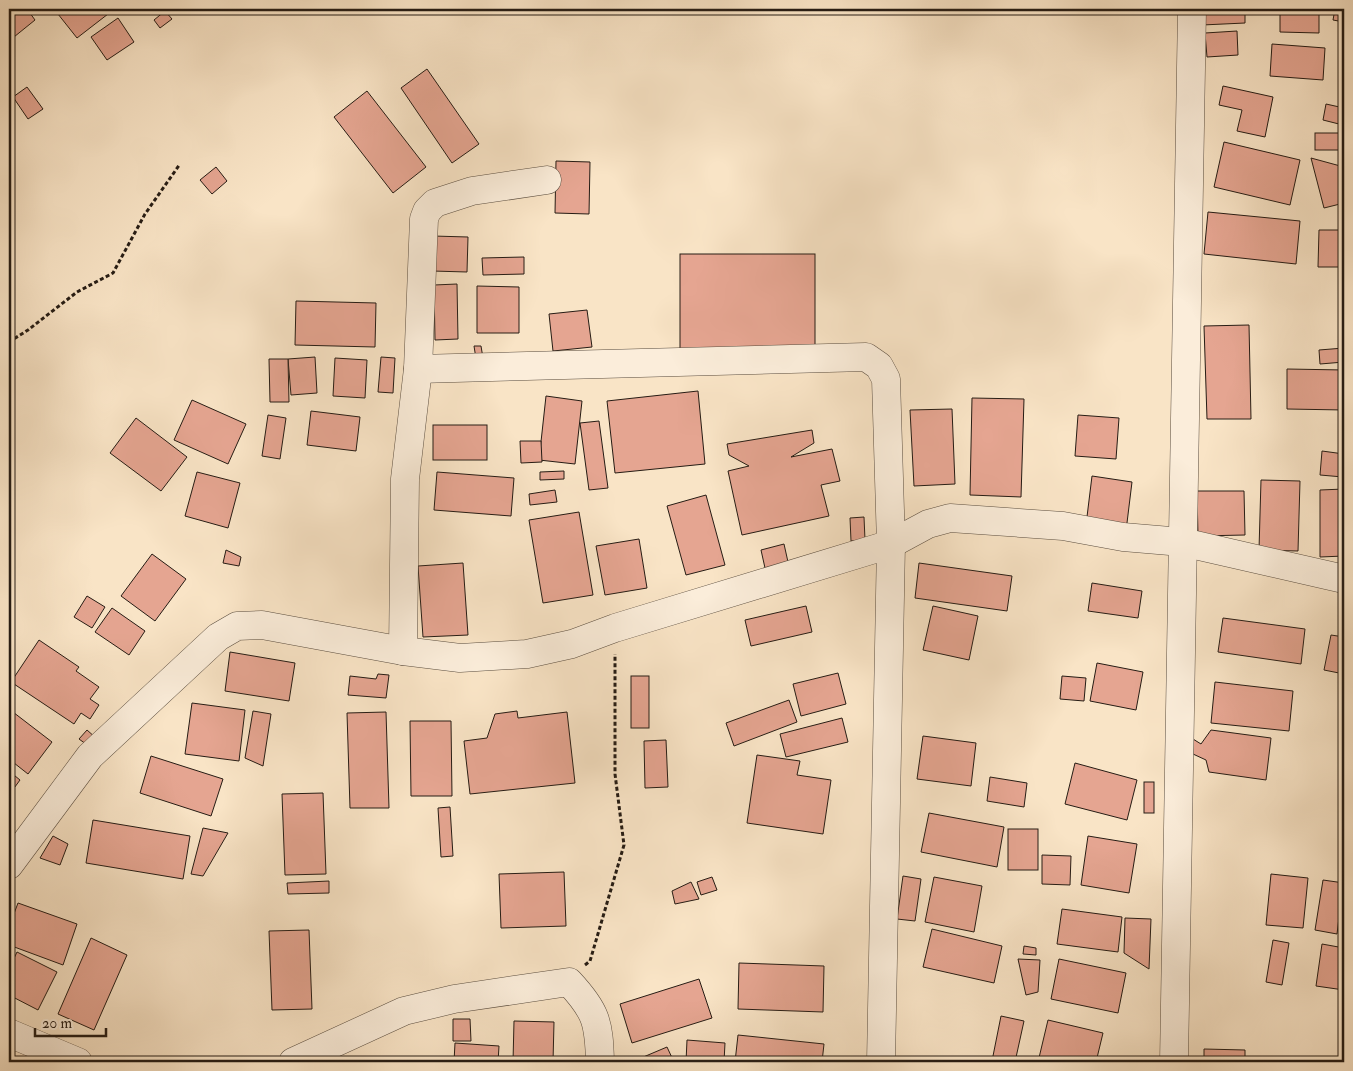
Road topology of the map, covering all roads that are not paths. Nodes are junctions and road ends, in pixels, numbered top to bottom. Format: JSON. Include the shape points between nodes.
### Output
{"nodes":[{"id":1,"x":1192,"y":9,"type":"edge"},
{"id":2,"x":547,"y":180,"type":"dead end"},
{"id":3,"x":418,"y":369,"type":"junction"},
{"id":4,"x":1182,"y":542,"type":"junction"},
{"id":5,"x":891,"y":544,"type":"junction"},
{"id":6,"x":1344,"y":579,"type":"edge"},
{"id":7,"x":403,"y":651,"type":"junction"},
{"id":8,"x":9,"y":865,"type":"edge"},
{"id":9,"x":9,"y":1033,"type":"edge"},
{"id":10,"x":78,"y":1062,"type":"edge"},
{"id":11,"x":293,"y":1062,"type":"edge"},
{"id":12,"x":600,"y":1062,"type":"edge"},
{"id":13,"x":881,"y":1062,"type":"edge"},
{"id":14,"x":1174,"y":1062,"type":"edge"}],
"edges":[{"from":1,"to":4,"type":"street"},
{"from":2,"to":3,"type":"street","via":[[472,191],[435,203],[427,211]]},
{"from":3,"to":5,"type":"street","via":[[866,357],[879,366],[886,379]]},
{"from":3,"to":7,"type":"street","via":[[405,479]]},
{"from":4,"to":5,"type":"street","via":[[1123,538],[1063,526],[950,518],[928,524]]},
{"from":4,"to":6,"type":"street"},
{"from":4,"to":14,"type":"street"},
{"from":5,"to":7,"type":"street","via":[[572,644],[527,654],[460,658]]},
{"from":5,"to":13,"type":"street"},
{"from":7,"to":8,"type":"street","via":[[262,625],[237,626],[218,637],[90,756]]},
{"from":9,"to":10,"type":"street"},
{"from":11,"to":12,"type":"street","via":[[404,1011],[454,999],[569,982],[588,1003],[600,1030]]}]}
